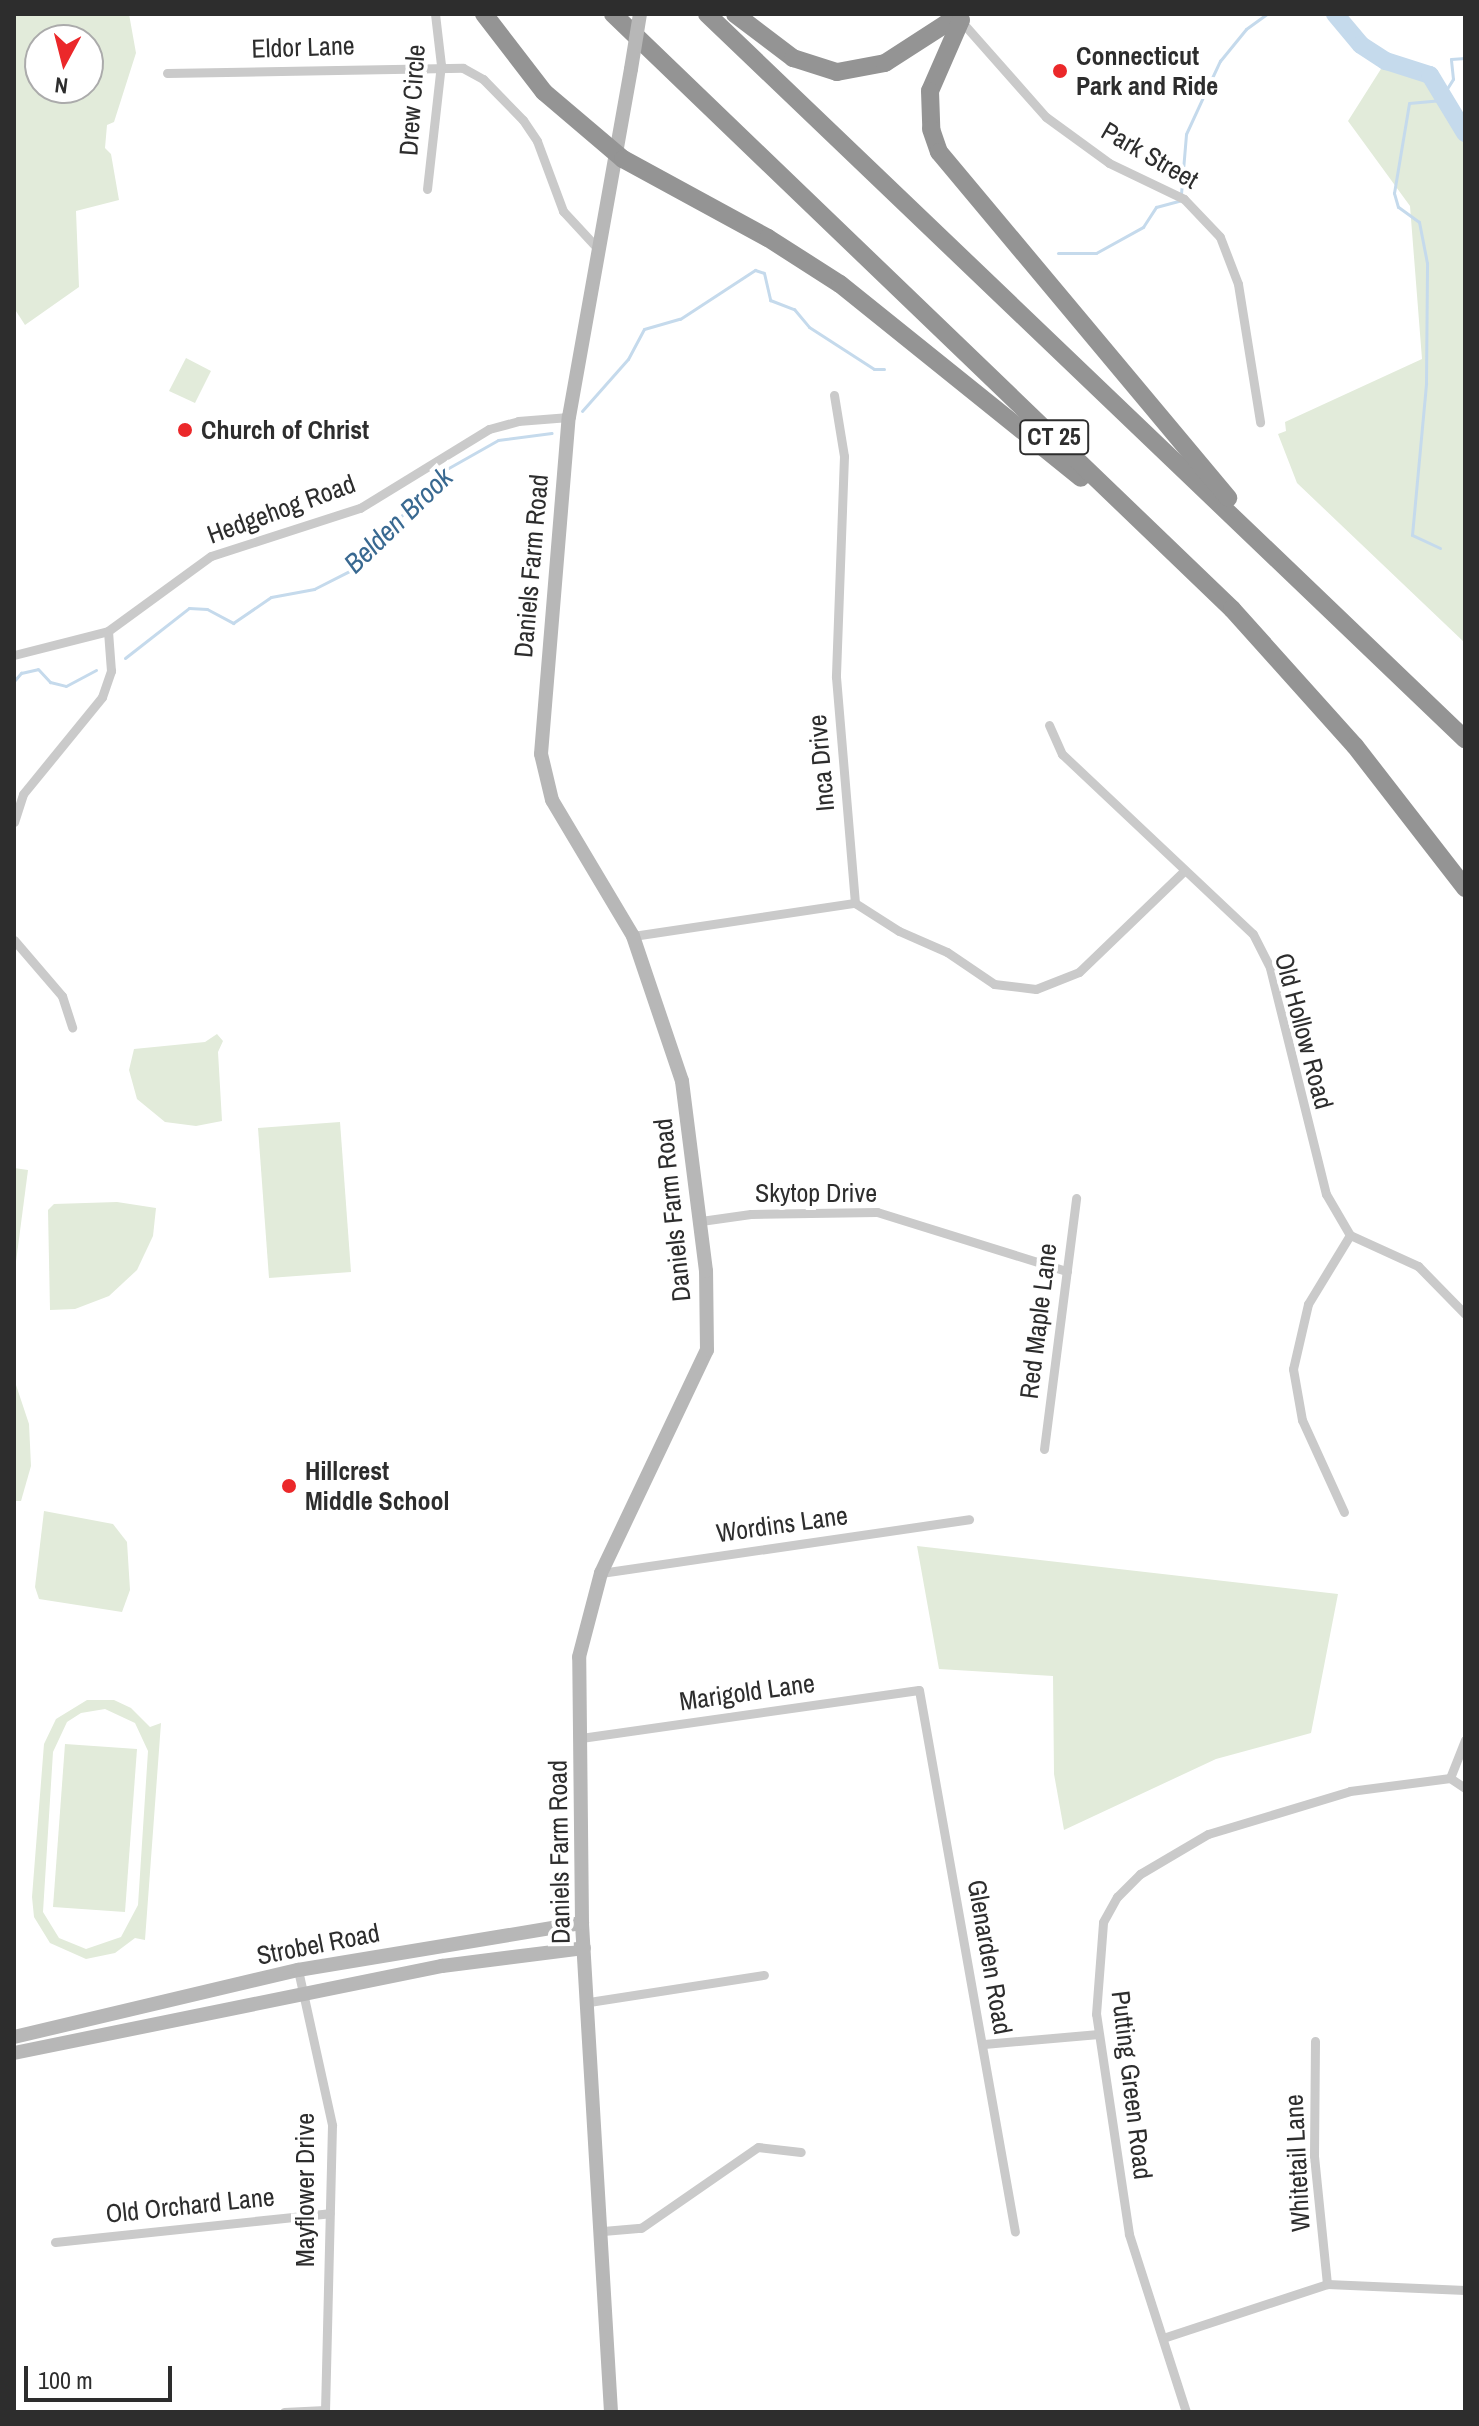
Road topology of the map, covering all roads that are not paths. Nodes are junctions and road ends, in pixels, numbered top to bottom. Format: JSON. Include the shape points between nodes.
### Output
{"nodes":[{"id":1,"x":435,"y":14,"type":"edge"},
{"id":2,"x":484,"y":14,"type":"edge"},
{"id":3,"x":613,"y":14,"type":"edge"},
{"id":4,"x":640,"y":14,"type":"edge"},
{"id":5,"x":707,"y":14,"type":"edge"},
{"id":6,"x":735,"y":14,"type":"edge"},
{"id":7,"x":958,"y":17,"type":"edge"},
{"id":8,"x":441,"y":65,"type":"junction"},
{"id":9,"x":167,"y":73,"type":"dead end"},
{"id":10,"x":617,"y":154,"type":"junction"},
{"id":11,"x":427,"y":189,"type":"dead end"},
{"id":12,"x":600,"y":251,"type":"junction"},
{"id":13,"x":834,"y":395,"type":"dead end"},
{"id":14,"x":569,"y":417,"type":"junction"},
{"id":15,"x":1260,"y":422,"type":"dead end"},
{"id":16,"x":1206,"y":583,"type":"junction"},
{"id":17,"x":1341,"y":621,"type":"junction"},
{"id":18,"x":108,"y":631,"type":"junction"},
{"id":19,"x":14,"y":655,"type":"edge"},
{"id":20,"x":1049,"y":725,"type":"dead end"},
{"id":21,"x":1465,"y":739,"type":"edge"},
{"id":22,"x":14,"y":822,"type":"edge"},
{"id":23,"x":1184,"y":871,"type":"junction"},
{"id":24,"x":1465,"y":888,"type":"edge"},
{"id":25,"x":855,"y":903,"type":"junction"},
{"id":26,"x":633,"y":936,"type":"junction"},
{"id":27,"x":14,"y":940,"type":"edge"},
{"id":28,"x":72,"y":1027,"type":"dead end"},
{"id":29,"x":1076,"y":1198,"type":"dead end"},
{"id":30,"x":701,"y":1221,"type":"junction"},
{"id":31,"x":1350,"y":1235,"type":"junction"},
{"id":32,"x":1067,"y":1271,"type":"junction"},
{"id":33,"x":1465,"y":1314,"type":"edge"},
{"id":34,"x":1044,"y":1449,"type":"dead end"},
{"id":35,"x":1344,"y":1512,"type":"dead end"},
{"id":36,"x":969,"y":1519,"type":"dead end"},
{"id":37,"x":601,"y":1573,"type":"junction"},
{"id":38,"x":919,"y":1690,"type":"joint"},
{"id":39,"x":581,"y":1738,"type":"junction"},
{"id":40,"x":1465,"y":1740,"type":"edge"},
{"id":41,"x":1450,"y":1778,"type":"junction"},
{"id":42,"x":1465,"y":1788,"type":"edge"},
{"id":43,"x":582,"y":1923,"type":"junction"},
{"id":44,"x":584,"y":1948,"type":"junction"},
{"id":45,"x":298,"y":1970,"type":"junction"},
{"id":46,"x":764,"y":1975,"type":"dead end"},
{"id":47,"x":303,"y":1993,"type":"junction"},
{"id":48,"x":589,"y":2002,"type":"junction"},
{"id":49,"x":65,"y":2026,"type":"junction"},
{"id":50,"x":1099,"y":2034,"type":"junction"},
{"id":51,"x":14,"y":2037,"type":"edge"},
{"id":52,"x":1315,"y":2041,"type":"dead end"},
{"id":53,"x":984,"y":2044,"type":"junction"},
{"id":54,"x":70,"y":2045,"type":"junction"},
{"id":55,"x":14,"y":2053,"type":"edge"},
{"id":56,"x":801,"y":2152,"type":"dead end"},
{"id":57,"x":329,"y":2213,"type":"junction"},
{"id":58,"x":603,"y":2231,"type":"junction"},
{"id":59,"x":1015,"y":2232,"type":"dead end"},
{"id":60,"x":55,"y":2242,"type":"dead end"},
{"id":61,"x":1327,"y":2284,"type":"junction"},
{"id":62,"x":1465,"y":2290,"type":"edge"},
{"id":63,"x":1163,"y":2338,"type":"junction"},
{"id":64,"x":325,"y":2411,"type":"edge"},
{"id":65,"x":284,"y":2412,"type":"edge"},
{"id":66,"x":611,"y":2412,"type":"edge"},
{"id":67,"x":1186,"y":2412,"type":"edge"}],
"edges":[{"from":1,"to":8,"type":"street","name":"Drew Circle"},
{"from":2,"to":10,"type":"highway","via":[[544,92]]},
{"from":3,"to":16,"type":"highway","number":"CT 25"},
{"from":4,"to":10,"type":"main road","name":"Daniels Farm Road","bridge":true},
{"from":5,"to":17,"type":"highway","number":"CT 25"},
{"from":6,"to":7,"type":"highway","via":[[793,58],[837,72],[885,63]]},
{"from":7,"to":15,"type":"street","name":"Park Street","via":[[1029,102],[1109,163],[1180,197],[1220,237],[1248,337]]},
{"from":7,"to":17,"type":"highway","via":[[930,91],[931,129],[945,163],[1195,460]]},
{"from":8,"to":9,"type":"street","name":"Eldor Lane"},
{"from":8,"to":11,"type":"street","name":"Drew Circle"},
{"from":8,"to":12,"type":"street","via":[[483,79],[505,99],[537,141],[563,211]]},
{"from":10,"to":12,"type":"main road","name":"Daniels Farm Road"},
{"from":10,"to":16,"type":"highway","via":[[768,238],[864,301]]},
{"from":12,"to":14,"type":"main road","name":"Daniels Farm Road"},
{"from":13,"to":25,"type":"street","name":"Inca Drive","via":[[844,456],[836,677]]},
{"from":14,"to":18,"type":"street","name":"Hedgehog Road","via":[[489,429],[360,508],[211,556]]},
{"from":14,"to":26,"type":"main road","name":"Daniels Farm Road","via":[[541,754],[552,800]]},
{"from":16,"to":24,"type":"highway","number":"CT 25","via":[[1348,736]]},
{"from":17,"to":21,"type":"highway","number":"CT 25"},
{"from":18,"to":19,"type":"street","name":"Hedgehog Road"},
{"from":18,"to":22,"type":"street","via":[[111,671],[102,697],[23,794]]},
{"from":20,"to":23,"type":"street","name":"Old Hollow Road","via":[[1062,754]]},
{"from":23,"to":25,"type":"street","via":[[1079,972],[1036,989],[994,984]]},
{"from":23,"to":31,"type":"street","name":"Old Hollow Road","via":[[1253,934],[1270,968],[1326,1194]]},
{"from":25,"to":26,"type":"street"},
{"from":26,"to":30,"type":"main road","name":"Daniels Farm Road","via":[[682,1081]]},
{"from":27,"to":28,"type":"street","via":[[62,996]]},
{"from":29,"to":32,"type":"street","name":"Red Maple Lane"},
{"from":30,"to":32,"type":"street","name":"Skytop Drive","via":[[751,1214],[877,1212]]},
{"from":30,"to":37,"type":"main road","name":"Daniels Farm Road","via":[[707,1350]]},
{"from":31,"to":33,"type":"street","via":[[1418,1266]]},
{"from":31,"to":35,"type":"street","via":[[1308,1304],[1293,1369],[1302,1420]]},
{"from":32,"to":34,"type":"street","name":"Red Maple Lane"},
{"from":36,"to":37,"type":"street","name":"Wordins Lane"},
{"from":37,"to":39,"type":"main road","name":"Daniels Farm Road","via":[[579,1657]]},
{"from":38,"to":39,"type":"street","name":"Marigold Lane"},
{"from":38,"to":53,"type":"street","name":"Glenarden Road"},
{"from":39,"to":43,"type":"main road","name":"Daniels Farm Road"},
{"from":40,"to":41,"type":"street"},
{"from":41,"to":42,"type":"street"},
{"from":41,"to":50,"type":"street","name":"Putting Green Road","via":[[1323,1797],[1208,1834],[1140,1874],[1117,1897],[1103,1922],[1096,1978]]},
{"from":43,"to":44,"type":"main road","name":"Daniels Farm Road"},
{"from":43,"to":45,"type":"main road","name":"Strobel Road"},
{"from":44,"to":47,"type":"main road","name":"Strobel Road"},
{"from":44,"to":48,"type":"main road","name":"Daniels Farm Road"},
{"from":45,"to":47,"type":"street","name":"Mayflower Drive"},
{"from":45,"to":49,"type":"main road","name":"Strobel Road"},
{"from":46,"to":48,"type":"street"},
{"from":47,"to":54,"type":"main road","name":"Strobel Road"},
{"from":47,"to":57,"type":"street","name":"Mayflower Drive","via":[[332,2125]]},
{"from":48,"to":58,"type":"main road","name":"Daniels Farm Road"},
{"from":49,"to":51,"type":"main road","name":"Strobel Road"},
{"from":49,"to":54,"type":"main road"},
{"from":50,"to":53,"type":"street"},
{"from":50,"to":63,"type":"street","name":"Putting Green Road","via":[[1129,2234]]},
{"from":52,"to":61,"type":"street","name":"Whitetail Lane","via":[[1314,2156]]},
{"from":53,"to":59,"type":"street","name":"Glenarden Road"},
{"from":54,"to":55,"type":"main road","name":"Strobel Road"},
{"from":56,"to":58,"type":"street","via":[[758,2147],[641,2228]]},
{"from":57,"to":60,"type":"street","name":"Old Orchard Lane"},
{"from":57,"to":64,"type":"street","name":"Mayflower Drive"},
{"from":58,"to":66,"type":"main road","name":"Daniels Farm Road"},
{"from":61,"to":62,"type":"street"},
{"from":61,"to":63,"type":"street"},
{"from":63,"to":67,"type":"street","name":"Putting Green Road"},
{"from":64,"to":65,"type":"street"}]}
